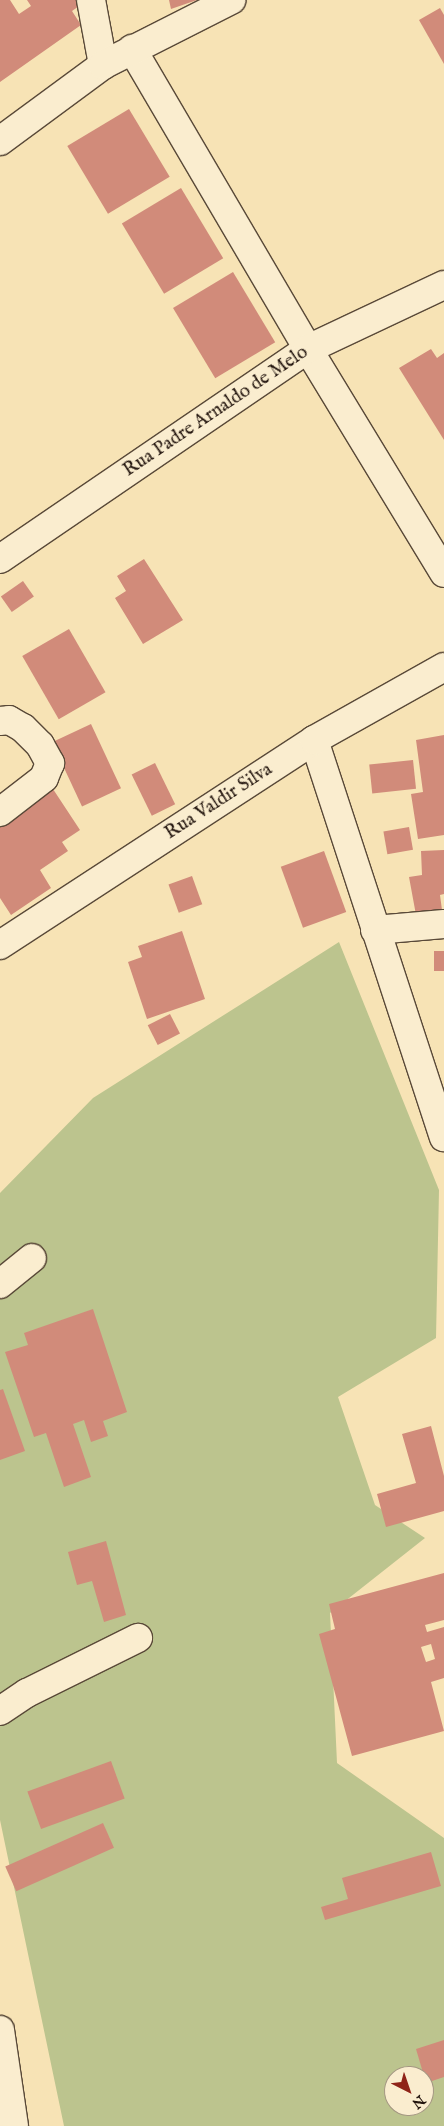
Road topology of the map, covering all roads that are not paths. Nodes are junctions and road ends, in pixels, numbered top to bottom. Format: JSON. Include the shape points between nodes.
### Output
{"nodes":[{"id":1,"x":91,"y":0,"type":"edge"},
{"id":2,"x":231,"y":0,"type":"edge"},
{"id":3,"x":132,"y":49,"type":"junction"},
{"id":4,"x":103,"y":65,"type":"junction"},
{"id":5,"x":0,"y":141,"type":"edge"},
{"id":6,"x":444,"y":285,"type":"edge"},
{"id":7,"x":308,"y":349,"type":"junction"},
{"id":8,"x":0,"y":559,"type":"edge"},
{"id":9,"x":444,"y":573,"type":"edge"},
{"id":10,"x":444,"y":667,"type":"edge"},
{"id":11,"x":0,"y":722,"type":"edge"},
{"id":12,"x":314,"y":740,"type":"junction"},
{"id":13,"x":0,"y":812,"type":"edge"},
{"id":14,"x":444,"y":924,"type":"edge"},
{"id":15,"x":375,"y":930,"type":"junction"},
{"id":16,"x":0,"y":945,"type":"edge"},
{"id":17,"x":444,"y":1137,"type":"edge"},
{"id":18,"x":32,"y":1258,"type":"dead end"},
{"id":19,"x":0,"y":1284,"type":"edge"},
{"id":20,"x":138,"y":1638,"type":"dead end"},
{"id":21,"x":0,"y":1711,"type":"edge"},
{"id":22,"x":0,"y":2030,"type":"edge"},
{"id":23,"x":8,"y":2113,"type":"edge"}],
"edges":[{"from":1,"to":4,"type":"street"},
{"from":2,"to":3,"type":"street"},
{"from":3,"to":4,"type":"street"},
{"from":3,"to":7,"type":"street"},
{"from":4,"to":5,"type":"street"},
{"from":6,"to":7,"type":"street","name":"Rua Padre Arnaldo de Melo"},
{"from":7,"to":8,"type":"street","name":"Rua Padre Arnaldo de Melo"},
{"from":7,"to":9,"type":"street"},
{"from":10,"to":12,"type":"street","name":"Rua Valdir Silva"},
{"from":11,"to":13,"type":"street","via":[[8,720],[23,728],[40,745],[50,763],[44,778]]},
{"from":12,"to":15,"type":"street"},
{"from":12,"to":16,"type":"street","name":"Rua Valdir Silva"},
{"from":14,"to":15,"type":"street"},
{"from":15,"to":17,"type":"street"},
{"from":18,"to":19,"type":"street"},
{"from":20,"to":21,"type":"street","via":[[27,1693]]},
{"from":22,"to":23,"type":"street"}]}
